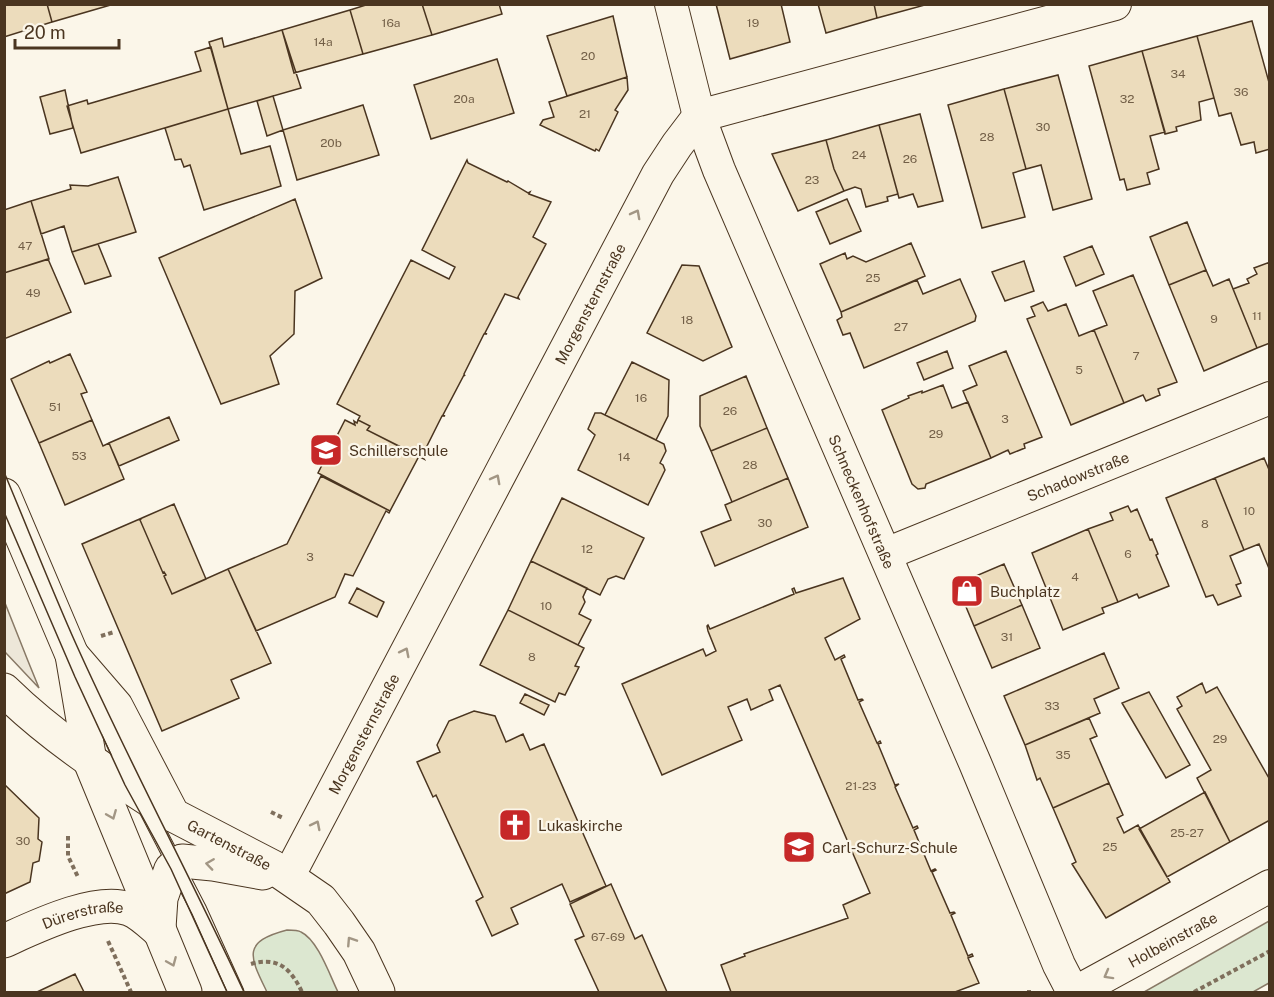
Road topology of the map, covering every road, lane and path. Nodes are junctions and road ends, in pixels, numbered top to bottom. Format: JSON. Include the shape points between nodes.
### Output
{"nodes":[{"id":1,"x":671,"y":4,"type":"edge"},
{"id":2,"x":1115,"y":4,"type":"edge"},
{"id":3,"x":699,"y":116,"type":"junction"},
{"id":4,"x":1269,"y":398,"type":"edge"},
{"id":5,"x":4,"y":495,"type":"edge"},
{"id":6,"x":886,"y":554,"type":"junction"},
{"id":7,"x":72,"y":655,"type":"junction"},
{"id":8,"x":4,"y":690,"type":"edge"},
{"id":9,"x":90,"y":761,"type":"junction"},
{"id":10,"x":139,"y":793,"type":"junction"},
{"id":11,"x":173,"y":815,"type":"junction"},
{"id":12,"x":176,"y":865,"type":"junction"},
{"id":13,"x":288,"y":877,"type":"junction"},
{"id":14,"x":1269,"y":886,"type":"edge"},
{"id":15,"x":159,"y":931,"type":"junction"},
{"id":16,"x":4,"y":940,"type":"edge"},
{"id":17,"x":1269,"y":951,"type":"edge"},
{"id":18,"x":248,"y":966,"type":"dead end"},
{"id":19,"x":185,"y":993,"type":"edge"},
{"id":20,"x":236,"y":993,"type":"edge"},
{"id":21,"x":302,"y":993,"type":"edge"},
{"id":22,"x":378,"y":993,"type":"edge"},
{"id":23,"x":1074,"y":993,"type":"edge"},
{"id":24,"x":1194,"y":993,"type":"edge"}],
"edges":[{"from":1,"to":3,"type":"street","name":"Schneckenhofstraße"},
{"from":2,"to":3,"type":"street"},
{"from":3,"to":6,"type":"street","name":"Schneckenhofstraße"},
{"from":13,"to":3,"type":"street","name":"Morgensternstraße","one_way":true,"via":[[658,174]]},
{"from":4,"to":6,"type":"street","name":"Schadowstraße"},
{"from":5,"to":7,"type":"main road","name":"Gartenstraße"},
{"from":6,"to":23,"type":"street","name":"Schneckenhofstraße"},
{"from":7,"to":9,"type":"main road","name":"Gartenstraße"},
{"from":7,"to":10,"type":"lane"},
{"from":7,"to":11,"type":"main road","name":"Gartenstraße","via":[[116,706]]},
{"from":8,"to":9,"type":"main road","via":[[38,722]]},
{"from":9,"to":10,"type":"main road"},
{"from":9,"to":15,"type":"main road","name":"Gartenstraße","one_way":true},
{"from":10,"to":11,"type":"main road"},
{"from":10,"to":12,"type":"lane"},
{"from":11,"to":13,"type":"main road","name":"Gartenstraße"},
{"from":13,"to":12,"type":"main road","one_way":true,"via":[[213,864],[182,861]]},
{"from":12,"to":15,"type":"main road","via":[[161,898]]},
{"from":12,"to":20,"type":"lane"},
{"from":22,"to":13,"type":"main road","name":"Gartenstraße","one_way":true,"via":[[359,952],[339,923],[321,900]]},
{"from":14,"to":23,"type":"street","name":"Holbeinstraße","one_way":true},
{"from":15,"to":16,"type":"main road","name":"Dürerstraße","via":[[129,909],[93,908],[43,922]]},
{"from":15,"to":19,"type":"main road","name":"Gartenstraße","one_way":true},
{"from":17,"to":24,"type":"path"},
{"from":18,"to":21,"type":"path","via":[[280,964],[289,970]]}]}
